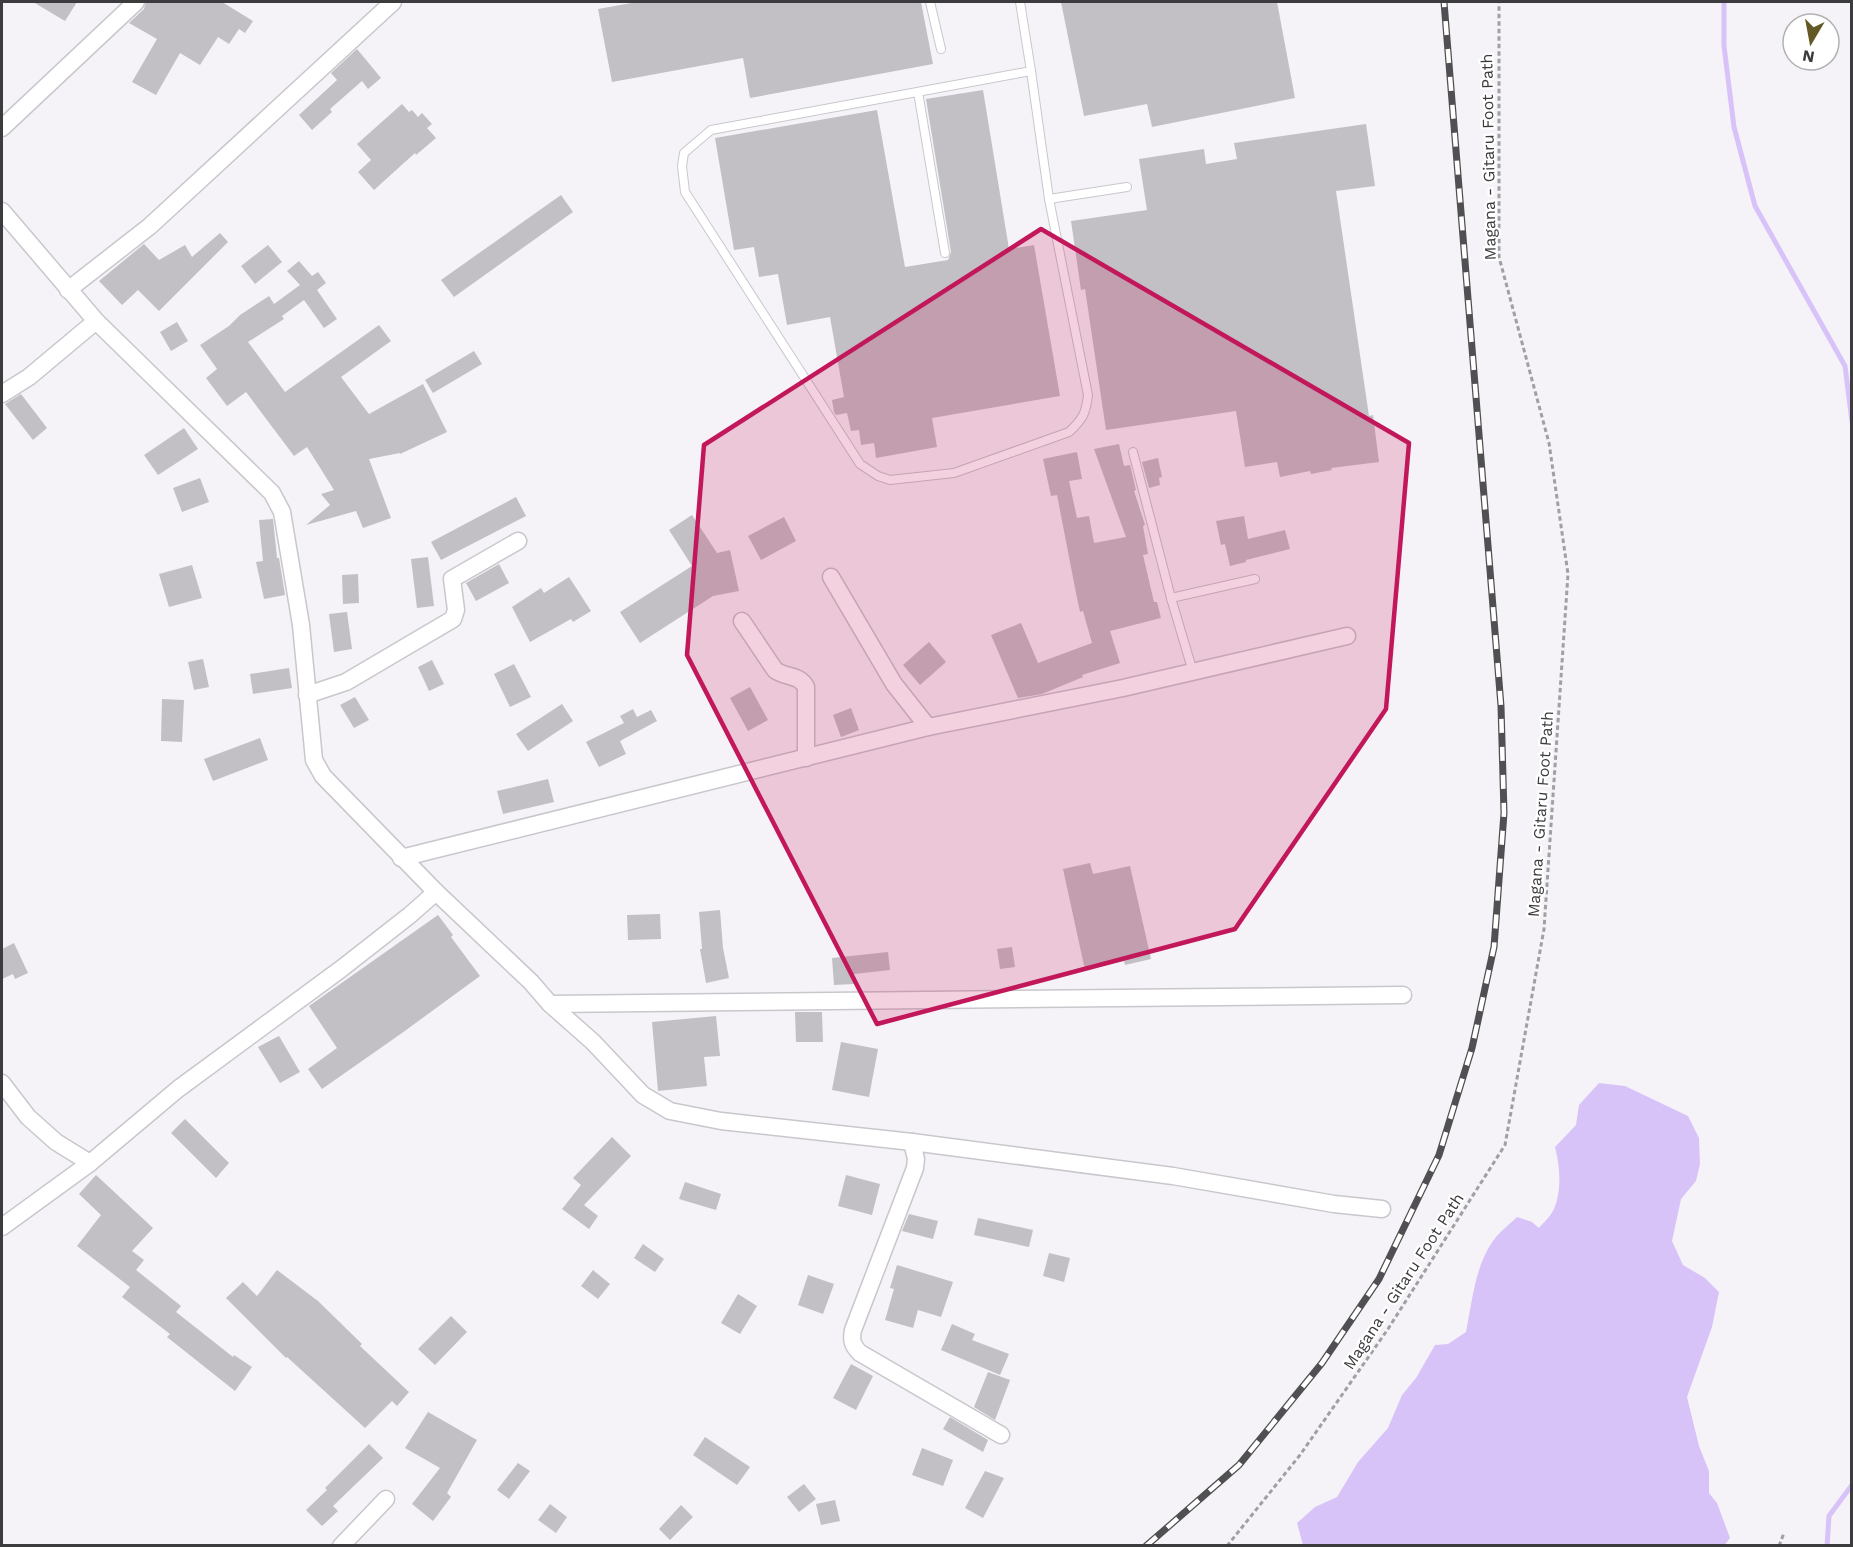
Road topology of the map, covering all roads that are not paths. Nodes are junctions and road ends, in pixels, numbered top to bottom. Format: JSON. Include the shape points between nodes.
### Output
{"nodes":[{"id":1,"x":136,"y":2,"type":"edge"},
{"id":2,"x":393,"y":2,"type":"edge"},
{"id":3,"x":930,"y":2,"type":"edge"},
{"id":4,"x":1020,"y":2,"type":"edge"},
{"id":5,"x":940,"y":49,"type":"dead end"},
{"id":6,"x":1031,"y":71,"type":"junction"},
{"id":7,"x":918,"y":92,"type":"junction"},
{"id":8,"x":2,"y":128,"type":"edge"},
{"id":9,"x":1127,"y":187,"type":"dead end"},
{"id":10,"x":1049,"y":199,"type":"junction"},
{"id":11,"x":2,"y":212,"type":"edge"},
{"id":12,"x":945,"y":253,"type":"dead end"},
{"id":13,"x":68,"y":290,"type":"junction"},
{"id":14,"x":96,"y":321,"type":"junction"},
{"id":15,"x":2,"y":394,"type":"edge"},
{"id":16,"x":1133,"y":452,"type":"dead end"},
{"id":17,"x":518,"y":541,"type":"dead end"},
{"id":18,"x":831,"y":577,"type":"dead end"},
{"id":19,"x":1255,"y":579,"type":"dead end"},
{"id":20,"x":1171,"y":598,"type":"junction"},
{"id":21,"x":742,"y":621,"type":"dead end"},
{"id":22,"x":1347,"y":636,"type":"dead end"},
{"id":23,"x":1193,"y":672,"type":"junction"},
{"id":24,"x":307,"y":695,"type":"junction"},
{"id":25,"x":928,"y":727,"type":"junction"},
{"id":26,"x":806,"y":758,"type":"junction"},
{"id":27,"x":401,"y":858,"type":"junction"},
{"id":28,"x":435,"y":892,"type":"junction"},
{"id":29,"x":1403,"y":995,"type":"dead end"},
{"id":30,"x":550,"y":1004,"type":"junction"},
{"id":31,"x":2,"y":1083,"type":"edge"},
{"id":32,"x":912,"y":1142,"type":"junction"},
{"id":33,"x":90,"y":1163,"type":"junction"},
{"id":34,"x":1382,"y":1209,"type":"dead end"},
{"id":35,"x":2,"y":1227,"type":"edge"},
{"id":36,"x":1001,"y":1435,"type":"dead end"},
{"id":37,"x":386,"y":1499,"type":"dead end"},
{"id":38,"x":341,"y":1545,"type":"edge"}],
"edges":[{"from":1,"to":8,"type":"street"},
{"from":2,"to":13,"type":"street","via":[[150,226]]},
{"from":3,"to":5,"type":"lane"},
{"from":4,"to":6,"type":"lane"},
{"from":6,"to":7,"type":"lane"},
{"from":6,"to":10,"type":"lane"},
{"from":7,"to":10,"type":"lane","via":[[711,130],[684,153],[682,166],[685,192],[860,464],[878,476],[890,480],[954,473],[1069,432],[1086,412],[1088,395]]},
{"from":7,"to":12,"type":"lane"},
{"from":9,"to":10,"type":"lane"},
{"from":11,"to":13,"type":"street"},
{"from":13,"to":14,"type":"street"},
{"from":14,"to":15,"type":"street","via":[[29,377]]},
{"from":14,"to":24,"type":"street","via":[[272,493],[282,512],[301,625]]},
{"from":16,"to":20,"type":"lane"},
{"from":17,"to":24,"type":"street","via":[[452,579],[456,610],[453,619],[346,682]]},
{"from":18,"to":25,"type":"street","via":[[894,684]]},
{"from":19,"to":20,"type":"lane"},
{"from":20,"to":23,"type":"lane"},
{"from":21,"to":26,"type":"street","via":[[775,670],[798,678],[806,687]]},
{"from":22,"to":23,"type":"street"},
{"from":23,"to":25,"type":"street"},
{"from":24,"to":27,"type":"street","via":[[314,760],[336,792]]},
{"from":25,"to":26,"type":"street"},
{"from":26,"to":27,"type":"street"},
{"from":27,"to":28,"type":"street"},
{"from":28,"to":30,"type":"street"},
{"from":28,"to":33,"type":"street","via":[[341,969],[178,1089]]},
{"from":29,"to":30,"type":"street"},
{"from":30,"to":32,"type":"street","via":[[593,1042],[642,1095],[670,1111],[720,1121]]},
{"from":31,"to":33,"type":"street","via":[[28,1117],[56,1142]]},
{"from":32,"to":34,"type":"street","via":[[1173,1176]]},
{"from":32,"to":36,"type":"street","via":[[915,1168],[853,1330],[853,1346]]},
{"from":33,"to":35,"type":"street"},
{"from":37,"to":38,"type":"street"}]}
